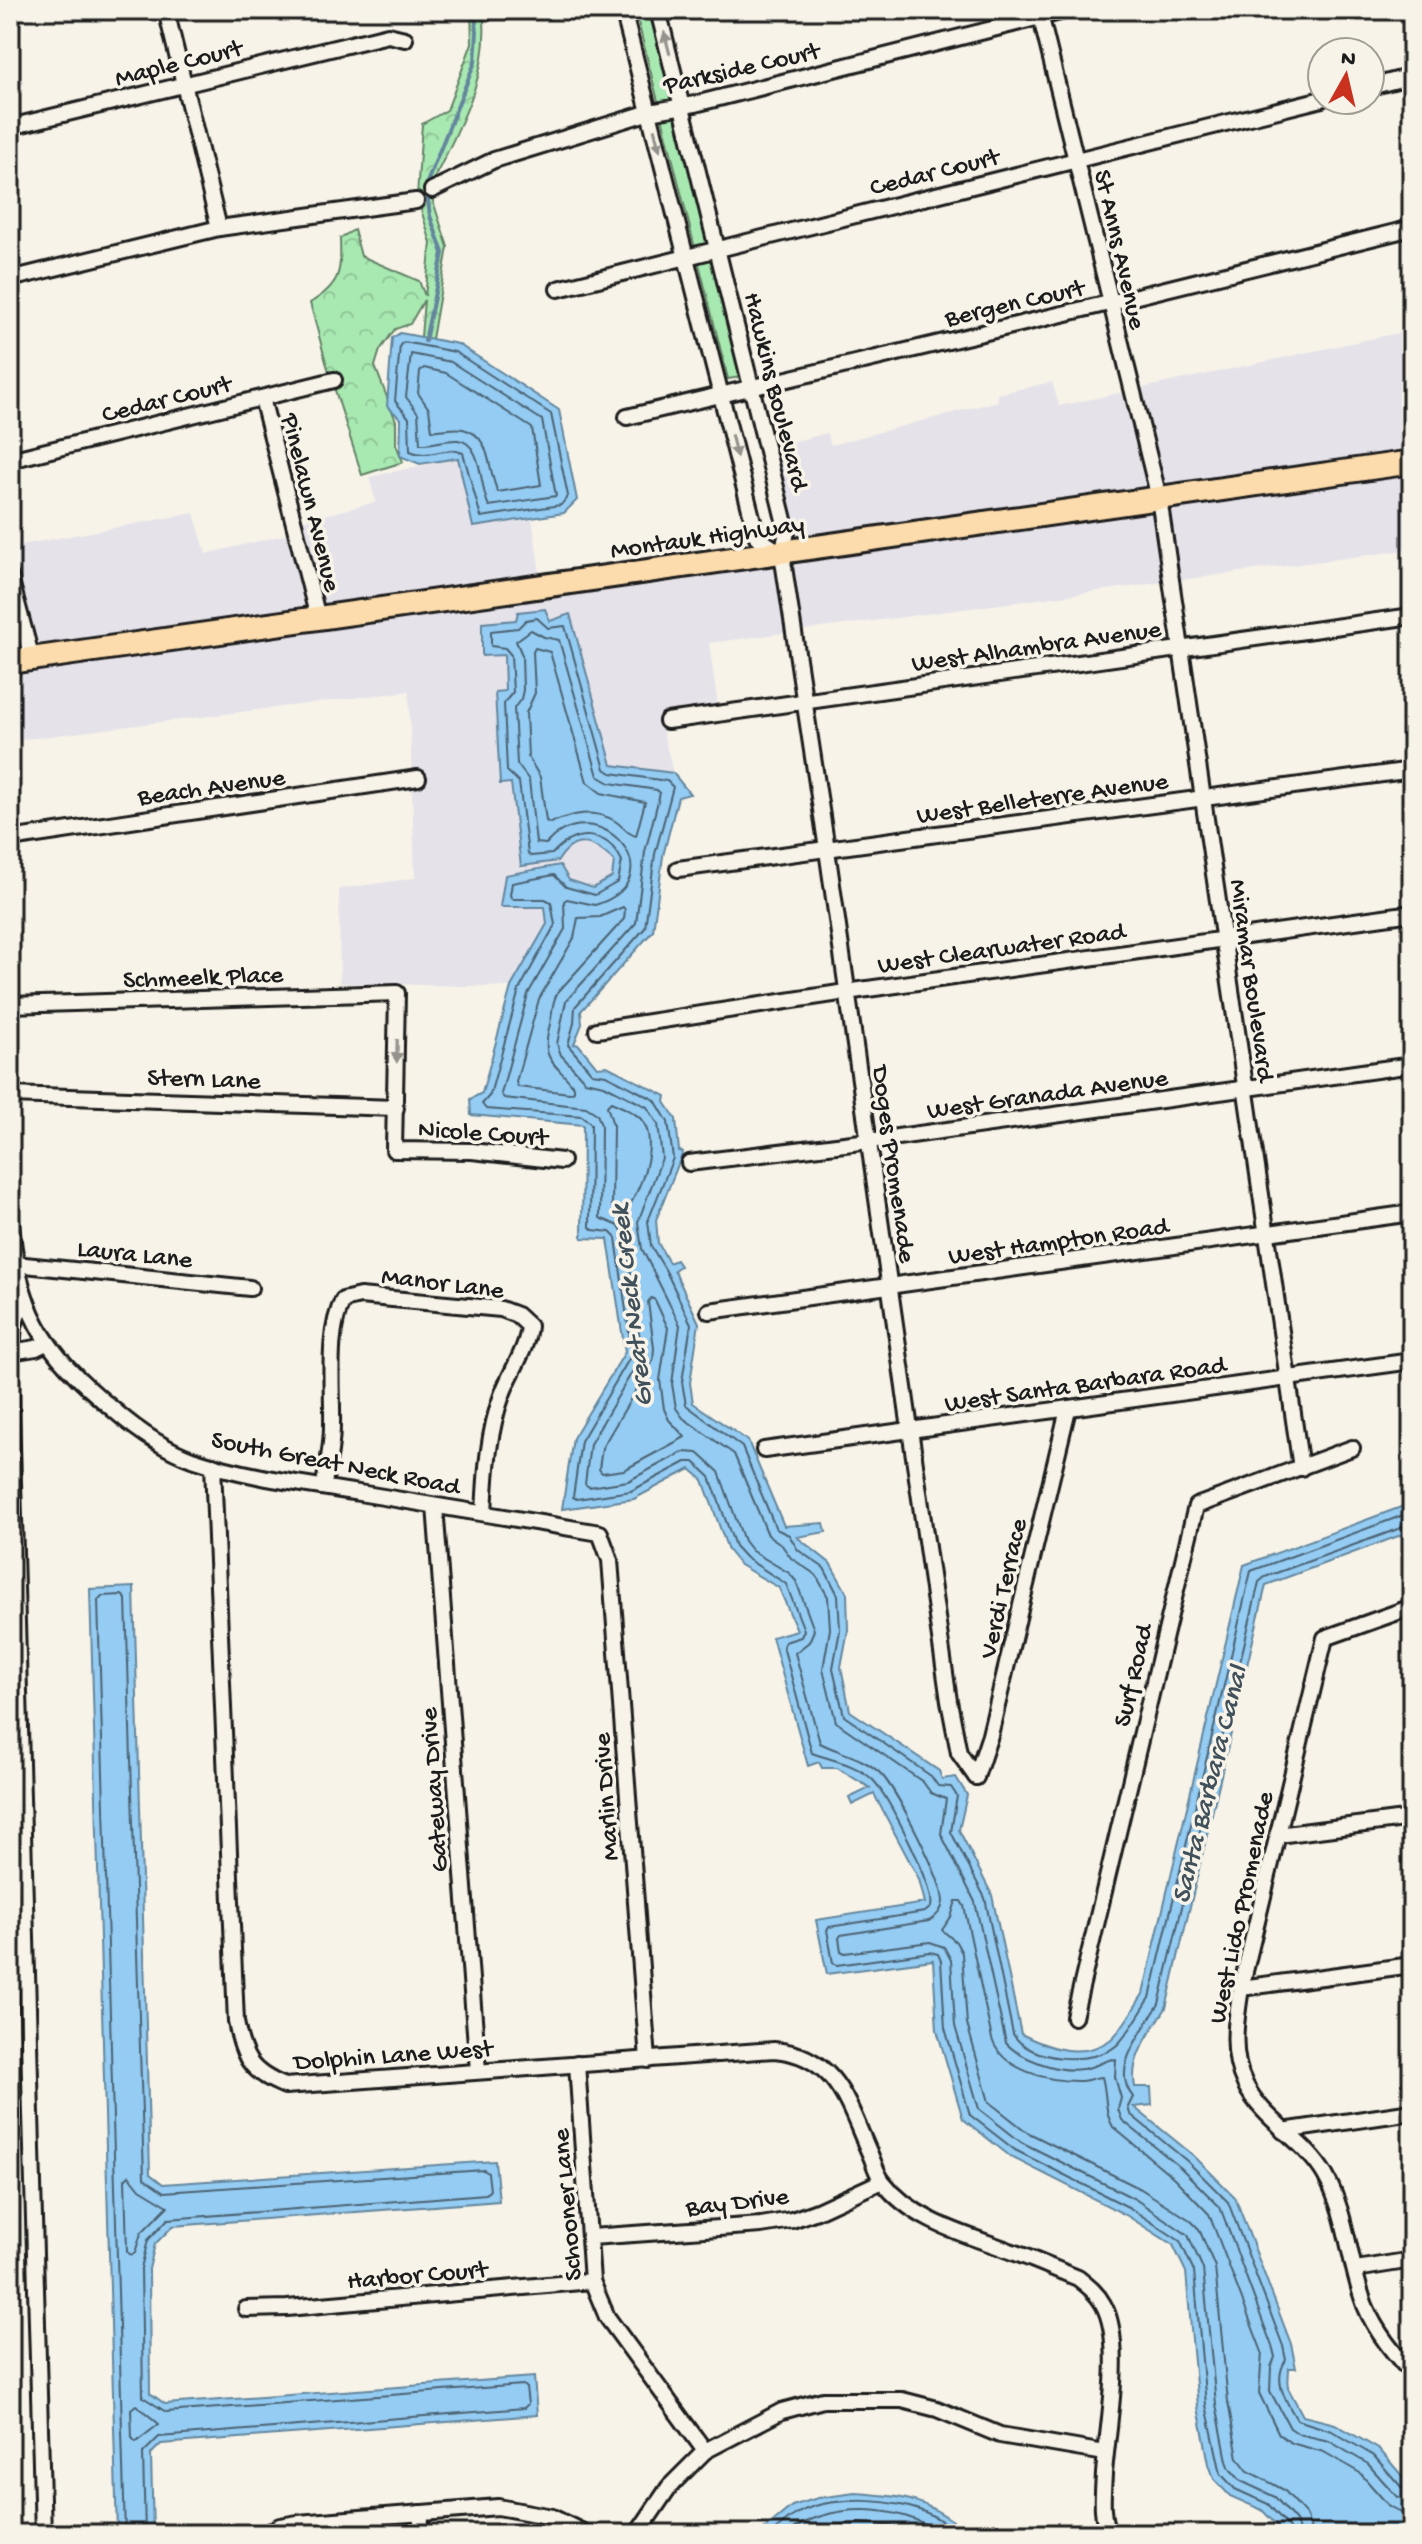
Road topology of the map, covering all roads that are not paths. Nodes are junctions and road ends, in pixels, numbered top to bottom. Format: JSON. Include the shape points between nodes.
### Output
{"nodes":[{"id":1,"x":166,"y":10,"type":"edge"},
{"id":2,"x":623,"y":10,"type":"edge"},
{"id":3,"x":658,"y":10,"type":"edge"},
{"id":4,"x":1068,"y":10,"type":"edge"},
{"id":5,"x":1040,"y":13,"type":"edge"},
{"id":6,"x":405,"y":39,"type":"dead end"},
{"id":7,"x":1412,"y":76,"type":"edge"},
{"id":8,"x":1386,"y":83,"type":"edge"},
{"id":9,"x":184,"y":84,"type":"junction"},
{"id":10,"x":1306,"y":103,"type":"edge"},
{"id":11,"x":683,"y":107,"type":"junction"},
{"id":12,"x":650,"y":112,"type":"junction"},
{"id":13,"x":10,"y":127,"type":"edge"},
{"id":14,"x":1076,"y":159,"type":"junction"},
{"id":15,"x":432,"y":190,"type":"dead end"},
{"id":16,"x":416,"y":201,"type":"dead end"},
{"id":17,"x":219,"y":228,"type":"junction"},
{"id":18,"x":1412,"y":228,"type":"edge"},
{"id":19,"x":718,"y":248,"type":"junction"},
{"id":20,"x":687,"y":257,"type":"junction"},
{"id":21,"x":10,"y":279,"type":"edge"},
{"id":22,"x":558,"y":289,"type":"dead end"},
{"id":23,"x":1109,"y":303,"type":"junction"},
{"id":24,"x":334,"y":380,"type":"dead end"},
{"id":25,"x":752,"y":388,"type":"junction"},
{"id":26,"x":720,"y":394,"type":"junction"},
{"id":27,"x":262,"y":398,"type":"junction"},
{"id":28,"x":627,"y":417,"type":"dead end"},
{"id":29,"x":10,"y":460,"type":"edge"},
{"id":30,"x":1412,"y":462,"type":"edge"},
{"id":31,"x":1159,"y":498,"type":"junction"},
{"id":32,"x":782,"y":554,"type":"junction"},
{"id":33,"x":10,"y":577,"type":"edge"},
{"id":34,"x":1412,"y":616,"type":"edge"},
{"id":35,"x":318,"y":618,"type":"junction"},
{"id":36,"x":1181,"y":648,"type":"junction"},
{"id":37,"x":21,"y":660,"type":"edge"},
{"id":38,"x":804,"y":701,"type":"junction"},
{"id":39,"x":667,"y":721,"type":"dead end"},
{"id":40,"x":1412,"y":770,"type":"edge"},
{"id":41,"x":418,"y":778,"type":"dead end"},
{"id":42,"x":1203,"y":799,"type":"junction"},
{"id":43,"x":10,"y":839,"type":"edge"},
{"id":44,"x":827,"y":849,"type":"junction"},
{"id":45,"x":678,"y":869,"type":"dead end"},
{"id":46,"x":1412,"y":913,"type":"edge"},
{"id":47,"x":1223,"y":939,"type":"junction"},
{"id":48,"x":846,"y":992,"type":"junction"},
{"id":49,"x":10,"y":1005,"type":"edge"},
{"id":50,"x":597,"y":1030,"type":"dead end"},
{"id":51,"x":1412,"y":1065,"type":"edge"},
{"id":52,"x":1246,"y":1089,"type":"junction"},
{"id":53,"x":10,"y":1095,"type":"edge"},
{"id":54,"x":396,"y":1108,"type":"junction"},
{"id":55,"x":869,"y":1141,"type":"junction"},
{"id":56,"x":562,"y":1161,"type":"dead end"},
{"id":57,"x":689,"y":1163,"type":"dead end"},
{"id":58,"x":1412,"y":1213,"type":"edge"},
{"id":59,"x":10,"y":1215,"type":"edge"},
{"id":60,"x":11,"y":1232,"type":"edge"},
{"id":61,"x":1267,"y":1234,"type":"junction"},
{"id":62,"x":15,"y":1264,"type":"junction"},
{"id":63,"x":889,"y":1286,"type":"junction"},
{"id":64,"x":250,"y":1288,"type":"dead end"},
{"id":65,"x":24,"y":1295,"type":"junction"},
{"id":66,"x":709,"y":1311,"type":"dead end"},
{"id":67,"x":46,"y":1343,"type":"junction"},
{"id":68,"x":11,"y":1352,"type":"edge"},
{"id":69,"x":1412,"y":1361,"type":"edge"},
{"id":70,"x":10,"y":1370,"type":"edge"},
{"id":71,"x":10,"y":1377,"type":"edge"},
{"id":72,"x":1289,"y":1378,"type":"junction"},
{"id":73,"x":1068,"y":1409,"type":"junction"},
{"id":74,"x":911,"y":1431,"type":"junction"},
{"id":75,"x":1352,"y":1448,"type":"dead end"},
{"id":76,"x":764,"y":1450,"type":"dead end"},
{"id":77,"x":213,"y":1465,"type":"junction"},
{"id":78,"x":1301,"y":1468,"type":"junction"},
{"id":79,"x":323,"y":1487,"type":"junction"},
{"id":80,"x":435,"y":1506,"type":"junction"},
{"id":81,"x":484,"y":1513,"type":"junction"},
{"id":82,"x":600,"y":1533,"type":"joint"},
{"id":83,"x":1412,"y":1607,"type":"edge"},
{"id":84,"x":976,"y":1777,"type":"joint"},
{"id":85,"x":1412,"y":1818,"type":"edge"},
{"id":86,"x":1278,"y":1835,"type":"junction"},
{"id":87,"x":1412,"y":1965,"type":"edge"},
{"id":88,"x":1241,"y":1988,"type":"junction"},
{"id":89,"x":1074,"y":2017,"type":"dead end"},
{"id":90,"x":648,"y":2060,"type":"junction"},
{"id":91,"x":577,"y":2064,"type":"junction"},
{"id":92,"x":478,"y":2071,"type":"junction"},
{"id":93,"x":1412,"y":2112,"type":"edge"},
{"id":94,"x":1283,"y":2131,"type":"junction"},
{"id":95,"x":882,"y":2181,"type":"junction"},
{"id":96,"x":591,"y":2237,"type":"junction"},
{"id":97,"x":1412,"y":2260,"type":"edge"},
{"id":98,"x":1356,"y":2269,"type":"junction"},
{"id":99,"x":592,"y":2281,"type":"junction"},
{"id":100,"x":246,"y":2309,"type":"dead end"},
{"id":101,"x":1412,"y":2373,"type":"edge"},
{"id":102,"x":705,"y":2451,"type":"junction"},
{"id":103,"x":1105,"y":2453,"type":"junction"},
{"id":104,"x":420,"y":2513,"type":"junction"},
{"id":105,"x":43,"y":2534,"type":"edge"},
{"id":106,"x":267,"y":2534,"type":"edge"},
{"id":107,"x":422,"y":2534,"type":"edge"},
{"id":108,"x":587,"y":2534,"type":"edge"},
{"id":109,"x":637,"y":2534,"type":"edge"},
{"id":110,"x":1109,"y":2534,"type":"edge"}],
"edges":[{"from":1,"to":9,"type":"street"},
{"from":2,"to":12,"type":"street"},
{"from":11,"to":3,"type":"street","name":"Hawkins Boulevard","one_way":true},
{"from":4,"to":5,"type":"street","name":"Parkside Court"},
{"from":5,"to":11,"type":"street","name":"Parkside Court"},
{"from":5,"to":14,"type":"street","name":"St Anns Avenue"},
{"from":6,"to":9,"type":"street","name":"Maple Court","via":[[388,35]]},
{"from":7,"to":8,"type":"street"},
{"from":9,"to":13,"type":"street","name":"Maple Court"},
{"from":9,"to":17,"type":"street"},
{"from":10,"to":14,"type":"street","name":"Cedar Court"},
{"from":11,"to":12,"type":"street","name":"Parkside Court"},
{"from":11,"to":19,"type":"street","name":"Hawkins Boulevard"},
{"from":12,"to":15,"type":"street","name":"Parkside Court","via":[[494,160]]},
{"from":12,"to":20,"type":"street","one_way":true},
{"from":14,"to":19,"type":"street","name":"Cedar Court"},
{"from":14,"to":23,"type":"street","name":"St Anns Avenue"},
{"from":16,"to":17,"type":"street"},
{"from":17,"to":21,"type":"street"},
{"from":18,"to":23,"type":"street","name":"Bergen Court"},
{"from":19,"to":20,"type":"street","name":"Cedar Court"},
{"from":19,"to":25,"type":"street","name":"Hawkins Boulevard"},
{"from":20,"to":22,"type":"street","name":"Cedar Court"},
{"from":20,"to":26,"type":"street"},
{"from":23,"to":25,"type":"street","name":"Bergen Court"},
{"from":23,"to":31,"type":"street","name":"St Anns Avenue"},
{"from":24,"to":27,"type":"street","name":"Cedar Court"},
{"from":25,"to":26,"type":"street","name":"Bergen Court"},
{"from":25,"to":32,"type":"street","name":"Hawkins Boulevard","via":[[787,532]]},
{"from":26,"to":28,"type":"street","name":"Bergen Court"},
{"from":26,"to":32,"type":"street","one_way":true,"via":[[757,537]]},
{"from":27,"to":29,"type":"street","name":"Cedar Court"},
{"from":27,"to":35,"type":"street","name":"Pinelawn Avenue"},
{"from":30,"to":31,"type":"main road","name":"Montauk Highway"},
{"from":31,"to":32,"type":"main road","name":"Montauk Highway"},
{"from":31,"to":36,"type":"street","name":"Miramar Boulevard"},
{"from":32,"to":35,"type":"main road","name":"Montauk Highway"},
{"from":32,"to":38,"type":"street","name":"Doges Promenade"},
{"from":33,"to":37,"type":"street"},
{"from":34,"to":36,"type":"street","name":"West Alhambra Avenue"},
{"from":35,"to":37,"type":"main road","name":"Montauk Highway"},
{"from":36,"to":38,"type":"street","name":"West Alhambra Avenue"},
{"from":36,"to":42,"type":"street","name":"Miramar Boulevard"},
{"from":38,"to":39,"type":"street","name":"West Alhambra Avenue"},
{"from":38,"to":44,"type":"street","name":"Doges Promenade"},
{"from":40,"to":42,"type":"street","name":"West Belleterre Avenue"},
{"from":41,"to":43,"type":"street","name":"Beach Avenue"},
{"from":42,"to":44,"type":"street","name":"West Belleterre Avenue"},
{"from":42,"to":47,"type":"street","name":"Miramar Boulevard"},
{"from":44,"to":45,"type":"street","name":"West Belleterre Avenue"},
{"from":44,"to":48,"type":"street","name":"Doges Promenade"},
{"from":46,"to":47,"type":"street","name":"West Clearwater Road"},
{"from":47,"to":48,"type":"street","name":"West Clearwater Road"},
{"from":47,"to":52,"type":"street","name":"Miramar Boulevard"},
{"from":48,"to":50,"type":"street","name":"West Clearwater Road"},
{"from":48,"to":55,"type":"street","name":"Doges Promenade"},
{"from":49,"to":54,"type":"street","name":"Schmeelk Place","one_way":true,"via":[[397,993]]},
{"from":51,"to":52,"type":"street","name":"West Granada Avenue"},
{"from":52,"to":55,"type":"street","name":"West Granada Avenue"},
{"from":52,"to":61,"type":"street","name":"Miramar Boulevard"},
{"from":53,"to":54,"type":"street","name":"Stern Lane"},
{"from":54,"to":56,"type":"street","name":"Nicole Court","via":[[394,1150],[472,1151]]},
{"from":55,"to":57,"type":"street","name":"West Granada Avenue"},
{"from":55,"to":63,"type":"street","name":"Doges Promenade"},
{"from":58,"to":61,"type":"street","name":"West Hampton Road"},
{"from":59,"to":60,"type":"street","name":"South Great Neck Road"},
{"from":60,"to":62,"type":"street","name":"South Great Neck Road"},
{"from":61,"to":63,"type":"street","name":"West Hampton Road"},
{"from":61,"to":72,"type":"street","name":"Miramar Boulevard"},
{"from":62,"to":64,"type":"street","name":"Laura Lane"},
{"from":62,"to":65,"type":"street","name":"South Great Neck Road"},
{"from":63,"to":66,"type":"street","name":"West Hampton Road"},
{"from":63,"to":74,"type":"street","name":"Doges Promenade"},
{"from":65,"to":67,"type":"street","name":"South Great Neck Road"},
{"from":65,"to":68,"type":"street"},
{"from":67,"to":68,"type":"street"},
{"from":67,"to":77,"type":"street","name":"South Great Neck Road","via":[[128,1422],[189,1458]]},
{"from":68,"to":70,"type":"street"},
{"from":69,"to":72,"type":"street","name":"West Santa Barbara Road"},
{"from":71,"to":105,"type":"street"},
{"from":72,"to":73,"type":"street","name":"West Santa Barbara Road"},
{"from":72,"to":78,"type":"street","name":"Miramar Boulevard"},
{"from":73,"to":74,"type":"street","name":"West Santa Barbara Road"},
{"from":73,"to":84,"type":"street","name":"Verdi Terrace"},
{"from":74,"to":76,"type":"street","name":"West Santa Barbara Road"},
{"from":74,"to":84,"type":"street","name":"Doges Promenade","via":[[951,1713],[959,1753]]},
{"from":75,"to":78,"type":"street","name":"Surf Road"},
{"from":77,"to":79,"type":"street","name":"South Great Neck Road"},
{"from":77,"to":92,"type":"street","name":"Dolphin Lane West","via":[[240,2044],[249,2064],[285,2086]]},
{"from":78,"to":89,"type":"street","name":"Surf Road","via":[[1196,1506]]},
{"from":79,"to":80,"type":"street","name":"South Great Neck Road"},
{"from":79,"to":81,"type":"street","name":"Manor Lane","via":[[332,1430],[333,1331],[343,1300],[369,1296],[501,1309],[529,1326],[493,1427]]},
{"from":80,"to":81,"type":"street","name":"South Great Neck Road"},
{"from":80,"to":92,"type":"street","name":"Gateway Drive"},
{"from":81,"to":82,"type":"street","name":"South Great Neck Road"},
{"from":82,"to":90,"type":"street","name":"Marlin Drive","via":[[610,1560]]},
{"from":83,"to":86,"type":"street","name":"West Lido Promenade","via":[[1325,1638]]},
{"from":85,"to":86,"type":"street"},
{"from":86,"to":88,"type":"street","name":"West Lido Promenade"},
{"from":87,"to":88,"type":"street"},
{"from":88,"to":94,"type":"street","name":"West Lido Promenade","via":[[1234,2031],[1245,2084]]},
{"from":90,"to":91,"type":"street","name":"Dolphin Lane West"},
{"from":90,"to":95,"type":"street","name":"Dolphin Lane West","via":[[796,2052],[833,2077]]},
{"from":91,"to":92,"type":"street","name":"Dolphin Lane West"},
{"from":91,"to":96,"type":"street","name":"Schooner Lane"},
{"from":93,"to":94,"type":"street"},
{"from":94,"to":98,"type":"street","name":"West Lido Promenade","via":[[1324,2173]]},
{"from":95,"to":96,"type":"street","name":"Bay Drive","via":[[792,2220]]},
{"from":95,"to":103,"type":"street","via":[[912,2210],[943,2227],[1078,2278],[1094,2290],[1112,2327],[1113,2387]]},
{"from":96,"to":99,"type":"street","name":"Schooner Lane"},
{"from":97,"to":98,"type":"street"},
{"from":98,"to":101,"type":"street","name":"West Lido Promenade","via":[[1370,2318]]},
{"from":99,"to":100,"type":"street","name":"Harbor Court"},
{"from":99,"to":102,"type":"street","name":"Schooner Lane","via":[[607,2317]]},
{"from":102,"to":103,"type":"street","via":[[782,2411],[823,2400],[861,2398],[902,2400],[1000,2435]]},
{"from":102,"to":109,"type":"street","via":[[669,2487]]},
{"from":103,"to":110,"type":"street","via":[[1103,2522]]},
{"from":104,"to":106,"type":"street","via":[[298,2523]]},
{"from":104,"to":107,"type":"street"},
{"from":104,"to":108,"type":"street","via":[[498,2507],[552,2517]]}]}
